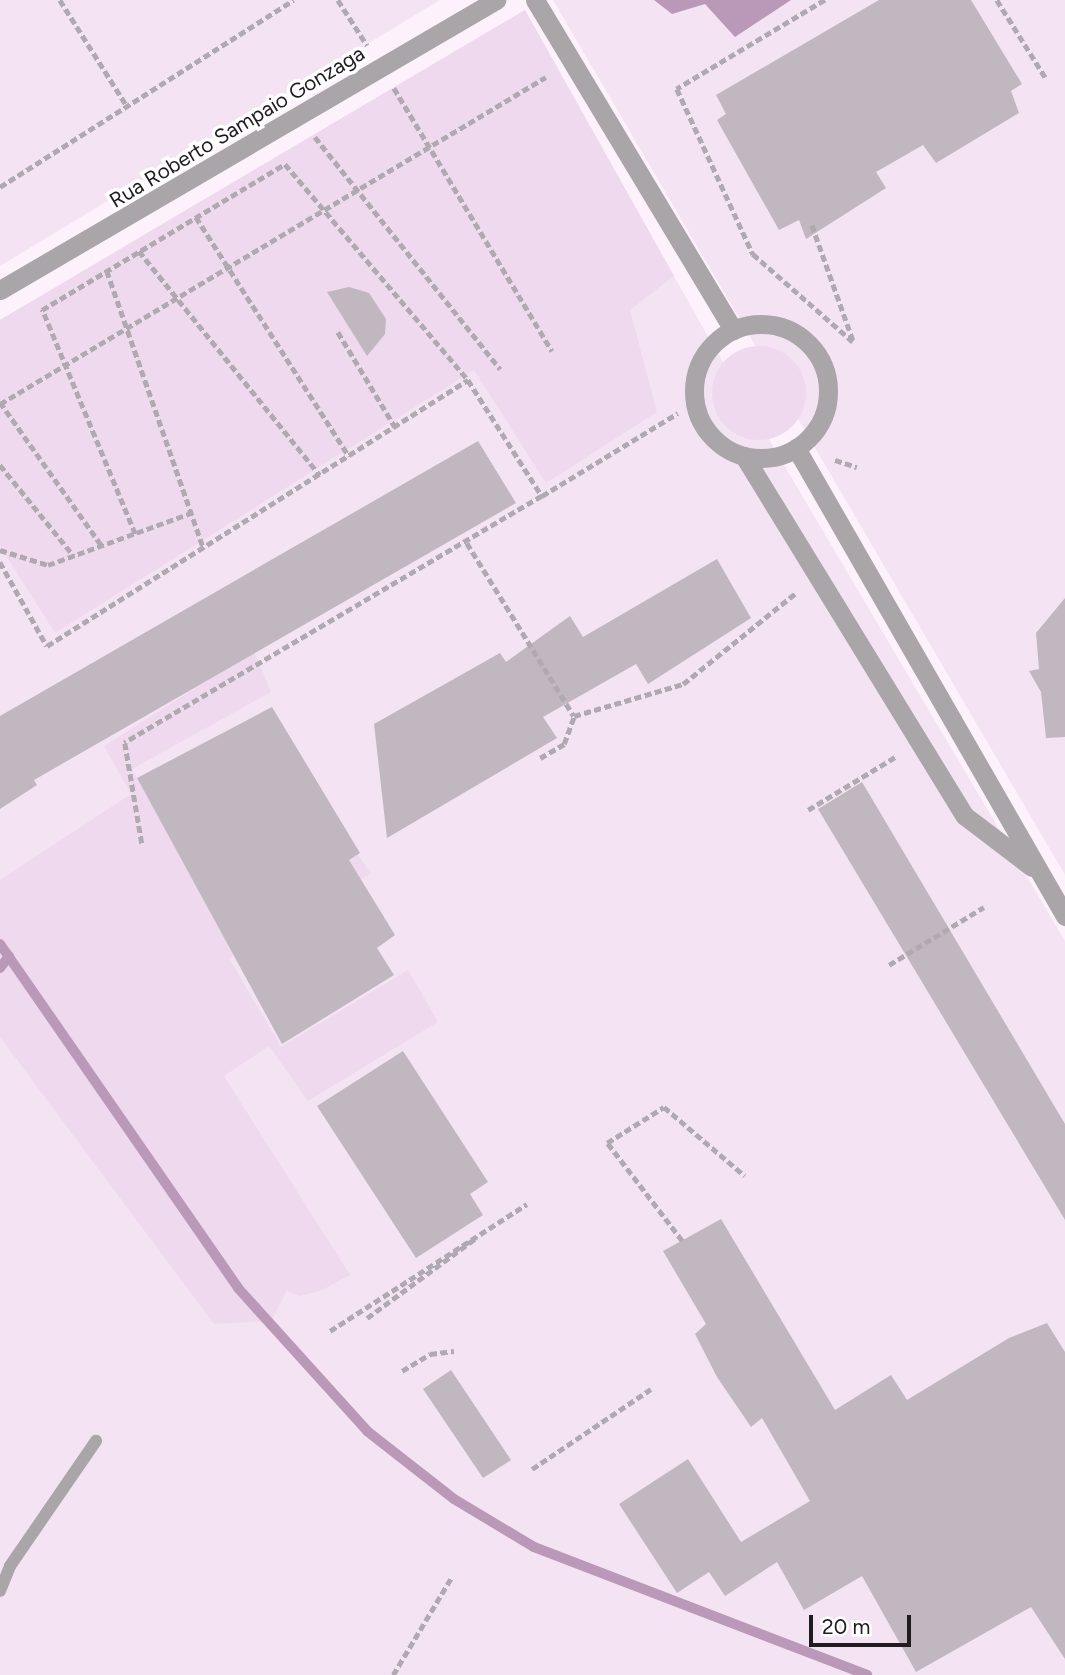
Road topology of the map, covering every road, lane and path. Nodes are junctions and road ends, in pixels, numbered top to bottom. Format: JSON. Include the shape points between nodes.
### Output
{"nodes":[{"id":1,"x":60,"y":0,"type":"edge"},
{"id":2,"x":293,"y":0,"type":"edge"},
{"id":3,"x":338,"y":0,"type":"edge"},
{"id":4,"x":496,"y":0,"type":"edge"},
{"id":5,"x":535,"y":0,"type":"edge"},
{"id":6,"x":825,"y":0,"type":"edge"},
{"id":7,"x":997,"y":0,"type":"edge"},
{"id":8,"x":383,"y":67,"type":"junction"},
{"id":9,"x":546,"y":77,"type":"dead end"},
{"id":10,"x":1048,"y":80,"type":"dead end"},
{"id":11,"x":127,"y":106,"type":"junction"},
{"id":12,"x":298,"y":117,"type":"junction"},
{"id":13,"x":428,"y":148,"type":"junction"},
{"id":14,"x":0,"y":187,"type":"edge"},
{"id":15,"x":358,"y":190,"type":"junction"},
{"id":16,"x":324,"y":210,"type":"junction"},
{"id":17,"x":196,"y":217,"type":"junction"},
{"id":18,"x":812,"y":225,"type":"dead end"},
{"id":19,"x":139,"y":251,"type":"junction"},
{"id":20,"x":229,"y":267,"type":"junction"},
{"id":21,"x":107,"y":271,"type":"junction"},
{"id":22,"x":0,"y":289,"type":"edge"},
{"id":23,"x":177,"y":298,"type":"junction"},
{"id":24,"x":127,"y":328,"type":"junction"},
{"id":25,"x":733,"y":330,"type":"junction"},
{"id":26,"x":338,"y":332,"type":"dead end"},
{"id":27,"x":552,"y":351,"type":"dead end"},
{"id":28,"x":65,"y":365,"type":"junction"},
{"id":29,"x":500,"y":369,"type":"dead end"},
{"id":30,"x":468,"y":380,"type":"junction"},
{"id":31,"x":0,"y":403,"type":"edge"},
{"id":32,"x":678,"y":413,"type":"dead end"},
{"id":33,"x":395,"y":427,"type":"junction"},
{"id":34,"x":796,"y":448,"type":"junction"},
{"id":35,"x":349,"y":456,"type":"junction"},
{"id":36,"x":744,"y":456,"type":"junction"},
{"id":37,"x":0,"y":465,"type":"edge"},
{"id":38,"x":320,"y":475,"type":"junction"},
{"id":39,"x":542,"y":496,"type":"junction"},
{"id":40,"x":191,"y":513,"type":"junction"},
{"id":41,"x":135,"y":534,"type":"junction"},
{"id":42,"x":467,"y":543,"type":"junction"},
{"id":43,"x":102,"y":546,"type":"junction"},
{"id":44,"x":204,"y":549,"type":"junction"},
{"id":45,"x":0,"y":550,"type":"edge"},
{"id":46,"x":74,"y":556,"type":"junction"},
{"id":47,"x":0,"y":562,"type":"edge"},
{"id":48,"x":797,"y":591,"type":"dead end"},
{"id":49,"x":574,"y":716,"type":"junction"},
{"id":50,"x":895,"y":757,"type":"dead end"},
{"id":51,"x":540,"y":758,"type":"dead end"},
{"id":52,"x":808,"y":810,"type":"dead end"},
{"id":53,"x":142,"y":844,"type":"dead end"},
{"id":54,"x":1040,"y":873,"type":"junction"},
{"id":55,"x":984,"y":907,"type":"dead end"},
{"id":56,"x":1065,"y":916,"type":"edge"},
{"id":57,"x":889,"y":965,"type":"dead end"},
{"id":58,"x":745,"y":1176,"type":"dead end"},
{"id":59,"x":527,"y":1204,"type":"dead end"},
{"id":60,"x":478,"y":1236,"type":"junction"},
{"id":61,"x":682,"y":1241,"type":"dead end"},
{"id":62,"x":367,"y":1318,"type":"dead end"},
{"id":63,"x":330,"y":1331,"type":"dead end"},
{"id":64,"x":454,"y":1351,"type":"dead end"},
{"id":65,"x":402,"y":1371,"type":"dead end"},
{"id":66,"x":651,"y":1389,"type":"dead end"},
{"id":67,"x":96,"y":1441,"type":"dead end"},
{"id":68,"x":532,"y":1469,"type":"dead end"},
{"id":69,"x":451,"y":1578,"type":"dead end"},
{"id":70,"x":0,"y":1591,"type":"edge"},
{"id":71,"x":393,"y":1675,"type":"edge"}],
"edges":[{"from":1,"to":11,"type":"path"},
{"from":2,"to":11,"type":"path"},
{"from":3,"to":8,"type":"path"},
{"from":4,"to":8,"type":"street","name":"Rua Roberto Sampaio Gonzaga"},
{"from":5,"to":25,"type":"street"},
{"from":6,"to":18,"type":"path","via":[[677,89],[753,254],[853,342]]},
{"from":7,"to":10,"type":"path"},
{"from":8,"to":12,"type":"street","name":"Rua Roberto Sampaio Gonzaga"},
{"from":8,"to":13,"type":"path"},
{"from":9,"to":13,"type":"path"},
{"from":11,"to":14,"type":"path"},
{"from":12,"to":15,"type":"path"},
{"from":12,"to":22,"type":"street","name":"Rua Roberto Sampaio Gonzaga"},
{"from":13,"to":15,"type":"path"},
{"from":13,"to":27,"type":"path"},
{"from":15,"to":16,"type":"path"},
{"from":15,"to":29,"type":"path"},
{"from":16,"to":17,"type":"path","via":[[285,164]]},
{"from":16,"to":20,"type":"path"},
{"from":16,"to":30,"type":"path"},
{"from":17,"to":19,"type":"path"},
{"from":17,"to":20,"type":"path"},
{"from":19,"to":21,"type":"path"},
{"from":19,"to":23,"type":"path"},
{"from":20,"to":23,"type":"path"},
{"from":20,"to":35,"type":"path"},
{"from":21,"to":24,"type":"path"},
{"from":21,"to":28,"type":"path","via":[[41,310]]},
{"from":23,"to":24,"type":"path"},
{"from":23,"to":38,"type":"path"},
{"from":24,"to":28,"type":"path"},
{"from":24,"to":40,"type":"path"},
{"from":25,"to":34,"type":"street","via":[[774,325],[809,345],[821,362],[825,410]]},
{"from":25,"to":36,"type":"street","via":[[701,361],[695,407],[716,441]]},
{"from":26,"to":33,"type":"path"},
{"from":28,"to":31,"type":"path"},
{"from":28,"to":41,"type":"path"},
{"from":30,"to":33,"type":"path"},
{"from":30,"to":39,"type":"path"},
{"from":31,"to":43,"type":"path"},
{"from":32,"to":39,"type":"path"},
{"from":33,"to":35,"type":"path"},
{"from":34,"to":36,"type":"street","via":[[771,457]]},
{"from":34,"to":54,"type":"street"},
{"from":35,"to":38,"type":"path"},
{"from":36,"to":54,"type":"street","via":[[965,817]]},
{"from":37,"to":46,"type":"path"},
{"from":38,"to":44,"type":"path"},
{"from":39,"to":42,"type":"path"},
{"from":40,"to":41,"type":"path"},
{"from":40,"to":44,"type":"path"},
{"from":41,"to":43,"type":"path"},
{"from":42,"to":49,"type":"path"},
{"from":42,"to":53,"type":"path","via":[[125,743]]},
{"from":43,"to":46,"type":"path"},
{"from":44,"to":47,"type":"path","via":[[47,646]]},
{"from":45,"to":46,"type":"path","via":[[48,565]]},
{"from":48,"to":49,"type":"path","via":[[683,684]]},
{"from":49,"to":51,"type":"path","via":[[565,744]]},
{"from":50,"to":52,"type":"path"},
{"from":54,"to":56,"type":"street"},
{"from":55,"to":57,"type":"path"},
{"from":58,"to":61,"type":"path","via":[[664,1107],[607,1143]]},
{"from":59,"to":60,"type":"path"},
{"from":60,"to":62,"type":"path"},
{"from":60,"to":63,"type":"path"},
{"from":64,"to":65,"type":"path","via":[[430,1354]]},
{"from":66,"to":68,"type":"path"},
{"from":67,"to":70,"type":"lane","via":[[10,1566]]},
{"from":69,"to":71,"type":"path"}]}
